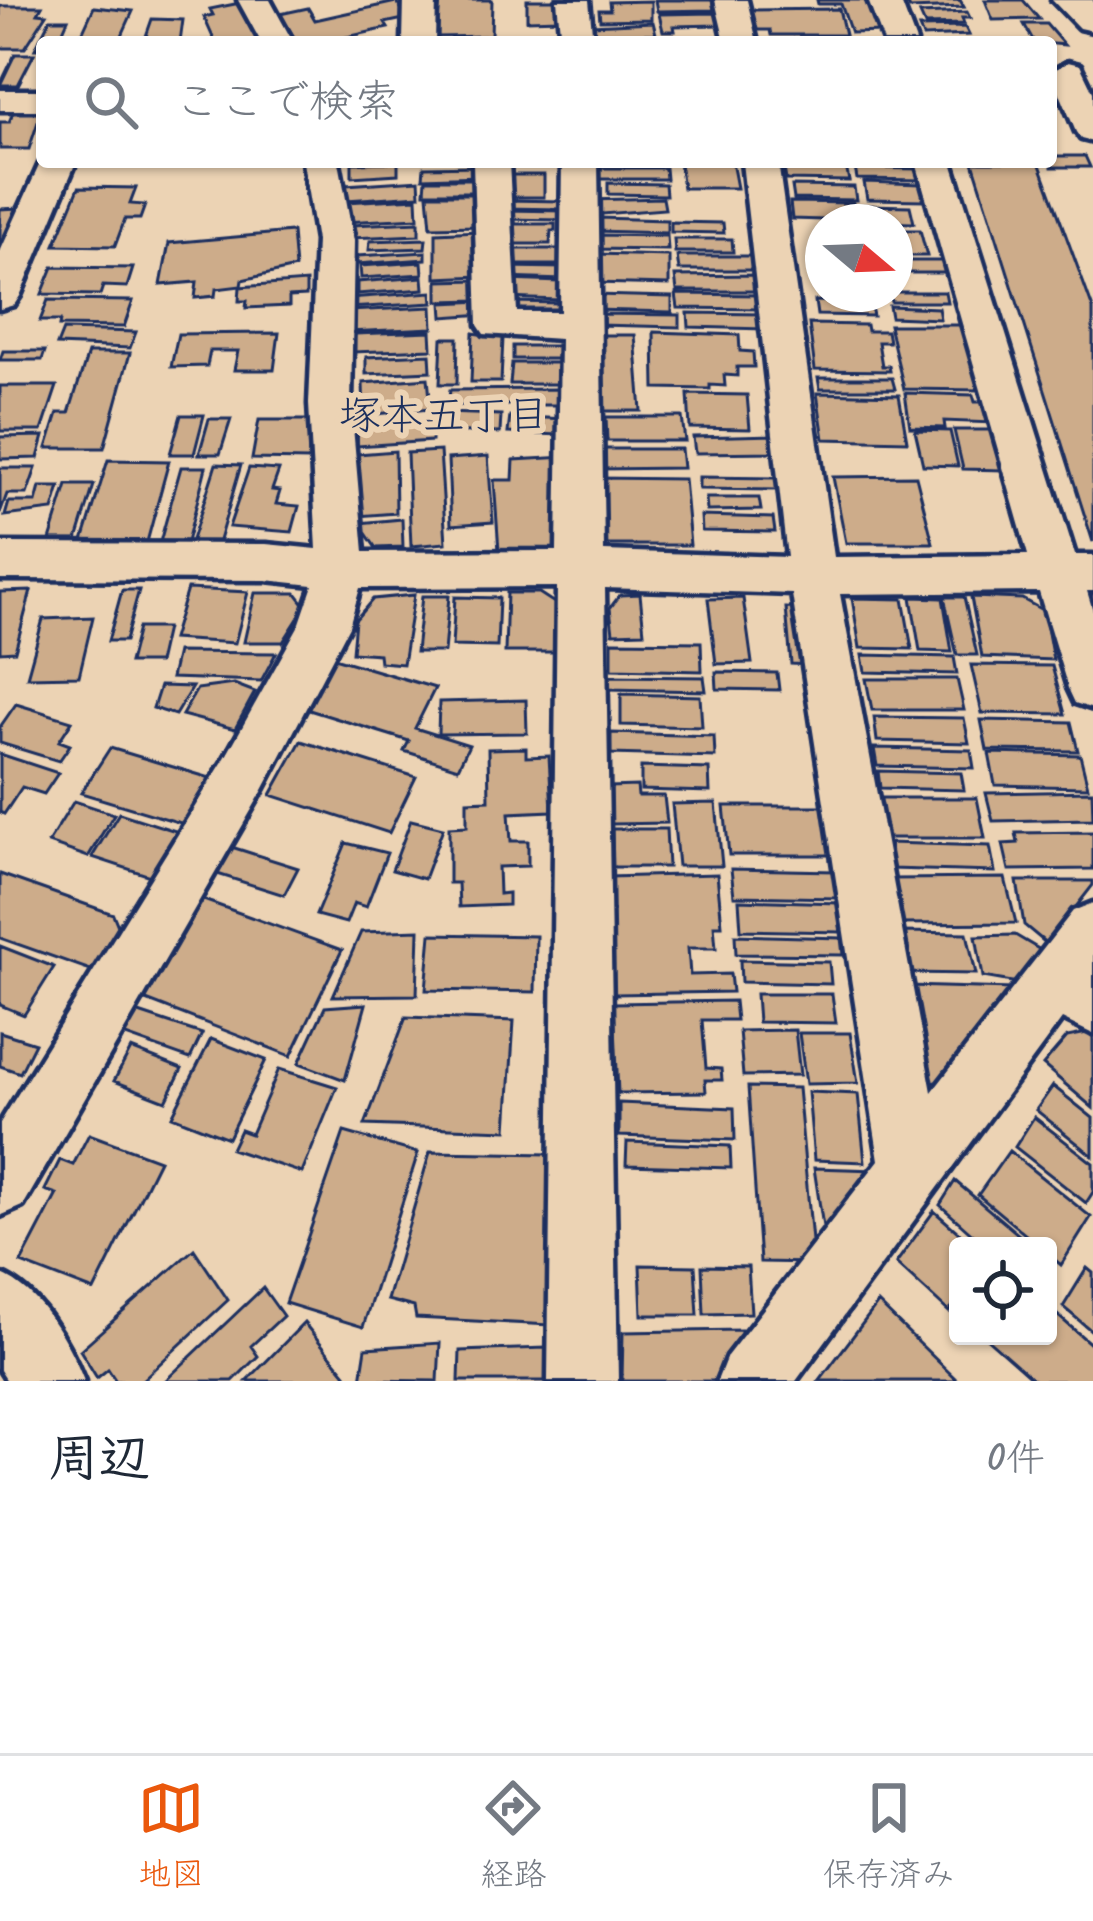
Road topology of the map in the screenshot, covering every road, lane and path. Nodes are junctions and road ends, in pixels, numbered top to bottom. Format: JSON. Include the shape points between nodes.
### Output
{"nodes":[{"id":1,"x":254,"y":0,"type":"edge"},
{"id":2,"x":421,"y":0,"type":"edge"},
{"id":3,"x":573,"y":0,"type":"edge"},
{"id":4,"x":731,"y":0,"type":"edge"},
{"id":5,"x":884,"y":0,"type":"edge"},
{"id":6,"x":1072,"y":0,"type":"edge"},
{"id":7,"x":1093,"y":19,"type":"edge"},
{"id":8,"x":274,"y":36,"type":"edge"},
{"id":9,"x":419,"y":36,"type":"edge"},
{"id":10,"x":576,"y":36,"type":"edge"},
{"id":11,"x":740,"y":36,"type":"edge"},
{"id":12,"x":898,"y":36,"type":"edge"},
{"id":13,"x":1071,"y":72,"type":"edge"},
{"id":14,"x":0,"y":100,"type":"edge"},
{"id":15,"x":36,"y":100,"type":"edge"},
{"id":16,"x":1093,"y":132,"type":"edge"},
{"id":17,"x":55,"y":168,"type":"edge"},
{"id":18,"x":322,"y":168,"type":"edge"},
{"id":19,"x":491,"y":168,"type":"edge"},
{"id":20,"x":580,"y":168,"type":"edge"},
{"id":21,"x":761,"y":168,"type":"edge"},
{"id":22,"x":936,"y":168,"type":"edge"},
{"id":23,"x":0,"y":296,"type":"edge"},
{"id":24,"x":580,"y":326,"type":"junction"},
{"id":25,"x":0,"y":561,"type":"edge"},
{"id":26,"x":581,"y":569,"type":"junction"},
{"id":27,"x":342,"y":570,"type":"junction"},
{"id":28,"x":1076,"y":572,"type":"edge"},
{"id":29,"x":813,"y":576,"type":"junction"},
{"id":30,"x":1093,"y":688,"type":"edge"},
{"id":31,"x":1081,"y":971,"type":"edge"},
{"id":32,"x":913,"y":1168,"type":"junction"},
{"id":33,"x":0,"y":1183,"type":"edge"},
{"id":34,"x":0,"y":1308,"type":"edge"},
{"id":35,"x":49,"y":1381,"type":"edge"},
{"id":36,"x":583,"y":1381,"type":"edge"},
{"id":37,"x":752,"y":1381,"type":"edge"}],
"edges":[{"from":1,"to":8,"type":"street"},
{"from":2,"to":9,"type":"street"},
{"from":3,"to":10,"type":"street"},
{"from":4,"to":11,"type":"street"},
{"from":5,"to":12,"type":"street"},
{"from":6,"to":7,"type":"street"},
{"from":13,"to":16,"type":"street"},
{"from":14,"to":15,"type":"street"},
{"from":17,"to":23,"type":"street"},
{"from":18,"to":27,"type":"street","via":[[335,241],[330,404]]},
{"from":19,"to":24,"type":"street","via":[[498,325]]},
{"from":20,"to":24,"type":"street"},
{"from":21,"to":29,"type":"street"},
{"from":22,"to":28,"type":"street","via":[[982,334]]},
{"from":24,"to":26,"type":"street"},
{"from":25,"to":27,"type":"street"},
{"from":26,"to":27,"type":"street"},
{"from":26,"to":29,"type":"street"},
{"from":26,"to":36,"type":"street"},
{"from":27,"to":33,"type":"street","via":[[324,626],[244,774]]},
{"from":28,"to":29,"type":"street"},
{"from":28,"to":30,"type":"street"},
{"from":29,"to":32,"type":"street"},
{"from":31,"to":32,"type":"street"},
{"from":32,"to":37,"type":"street"},
{"from":34,"to":35,"type":"street"}]}
